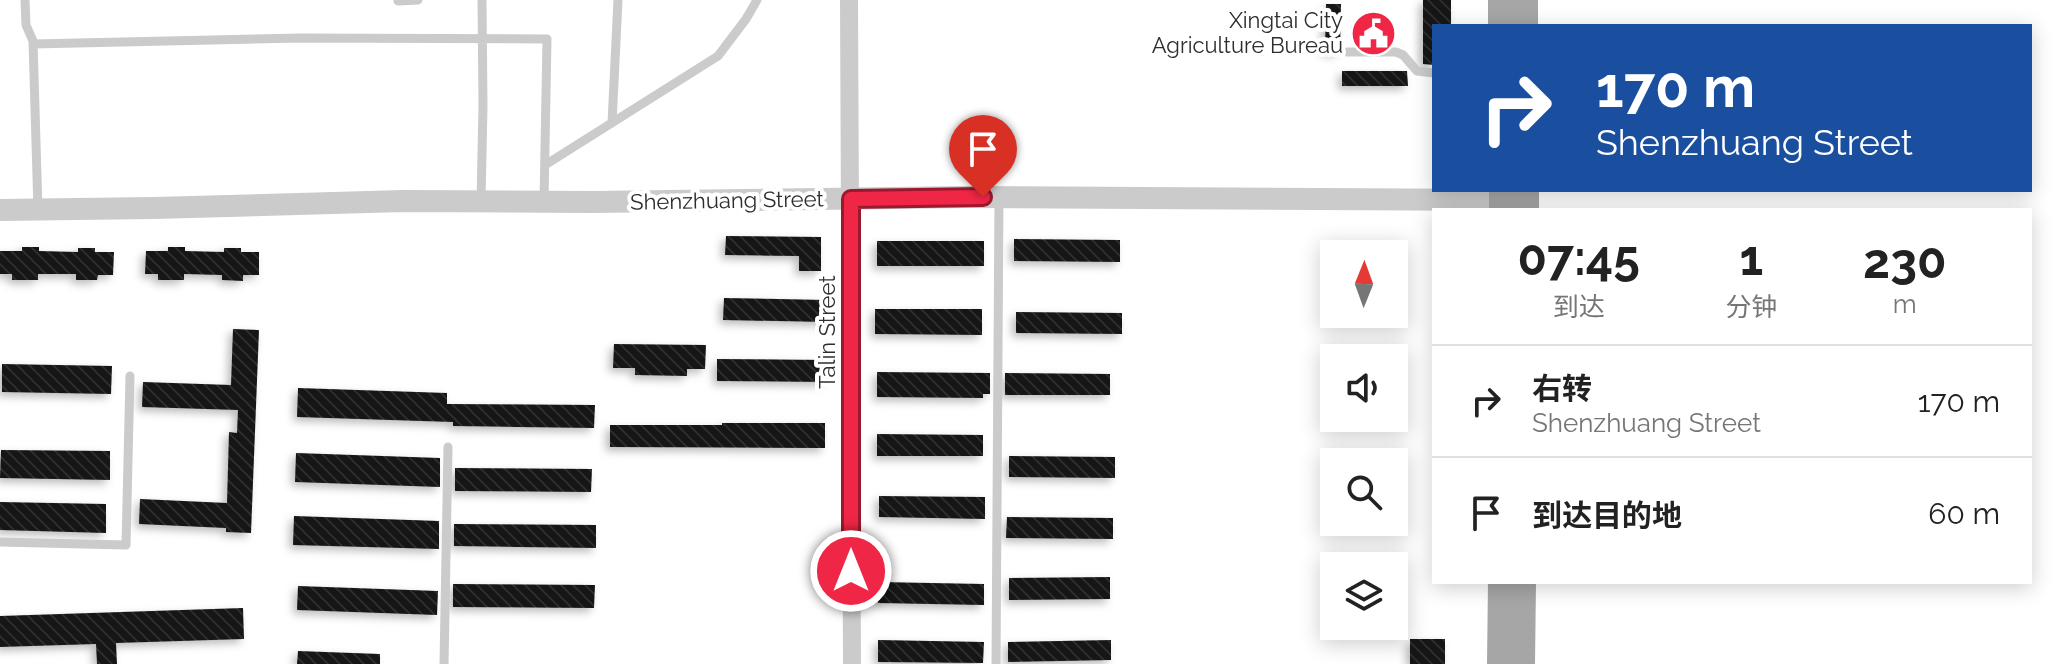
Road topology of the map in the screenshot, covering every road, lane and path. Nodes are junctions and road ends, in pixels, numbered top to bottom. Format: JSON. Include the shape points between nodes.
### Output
{"nodes":[{"id":1,"x":25,"y":0,"type":"edge"},
{"id":2,"x":418,"y":0,"type":"edge"},
{"id":3,"x":482,"y":0,"type":"edge"},
{"id":4,"x":618,"y":0,"type":"edge"},
{"id":5,"x":757,"y":0,"type":"edge"},
{"id":6,"x":849,"y":0,"type":"edge"},
{"id":7,"x":1502,"y":0,"type":"edge"},
{"id":8,"x":1524,"y":0,"type":"edge"},
{"id":9,"x":398,"y":1,"type":"edge"},
{"id":10,"x":1502,"y":24,"type":"edge"},
{"id":11,"x":1524,"y":24,"type":"edge"},
{"id":12,"x":483,"y":39,"type":"junction"},
{"id":13,"x":33,"y":44,"type":"junction"},
{"id":14,"x":1347,"y":52,"type":"dead end"},
{"id":15,"x":1432,"y":73,"type":"edge"},
{"id":16,"x":612,"y":123,"type":"junction"},
{"id":17,"x":545,"y":165,"type":"junction"},
{"id":18,"x":999,"y":197,"type":"junction"},
{"id":19,"x":851,"y":199,"type":"junction"},
{"id":20,"x":1512,"y":200,"type":"edge"},
{"id":21,"x":481,"y":202,"type":"junction"},
{"id":22,"x":544,"y":202,"type":"junction"},
{"id":23,"x":0,"y":210,"type":"edge"},
{"id":24,"x":38,"y":210,"type":"junction"},
{"id":25,"x":130,"y":376,"type":"dead end"},
{"id":26,"x":448,"y":447,"type":"dead end"},
{"id":27,"x":0,"y":542,"type":"edge"},
{"id":28,"x":1502,"y":584,"type":"edge"},
{"id":29,"x":1522,"y":584,"type":"edge"},
{"id":30,"x":444,"y":664,"type":"edge"},
{"id":31,"x":852,"y":664,"type":"edge"},
{"id":32,"x":996,"y":664,"type":"edge"},
{"id":33,"x":1501,"y":664,"type":"edge"},
{"id":34,"x":1521,"y":664,"type":"edge"}],
"edges":[{"from":1,"to":13,"type":"lane"},
{"from":2,"to":9,"type":"lane"},
{"from":3,"to":12,"type":"lane"},
{"from":4,"to":16,"type":"lane"},
{"from":5,"to":16,"type":"lane","via":[[718,56]]},
{"from":6,"to":19,"type":"street","name":"Talin Street"},
{"from":7,"to":10,"type":"main road"},
{"from":8,"to":11,"type":"main road"},
{"from":12,"to":13,"type":"lane"},
{"from":12,"to":17,"type":"lane","via":[[547,39]]},
{"from":12,"to":21,"type":"lane"},
{"from":13,"to":24,"type":"lane"},
{"from":14,"to":15,"type":"lane","via":[[1396,52],[1417,71]]},
{"from":16,"to":17,"type":"lane"},
{"from":17,"to":22,"type":"lane"},
{"from":18,"to":19,"type":"street","name":"Shenzhuang Street"},
{"from":18,"to":20,"type":"street","name":"Shenzhuang Street"},
{"from":18,"to":32,"type":"lane"},
{"from":19,"to":22,"type":"street","name":"Shenzhuang Street"},
{"from":19,"to":31,"type":"street","name":"Talin Street"},
{"from":21,"to":22,"type":"street","name":"Shenzhuang Street"},
{"from":21,"to":24,"type":"street","name":"Shenzhuang Street"},
{"from":23,"to":24,"type":"street","name":"Shenzhuang Street"},
{"from":25,"to":27,"type":"lane","via":[[126,545]]},
{"from":26,"to":30,"type":"lane"},
{"from":28,"to":33,"type":"main road"},
{"from":29,"to":34,"type":"main road"}]}
